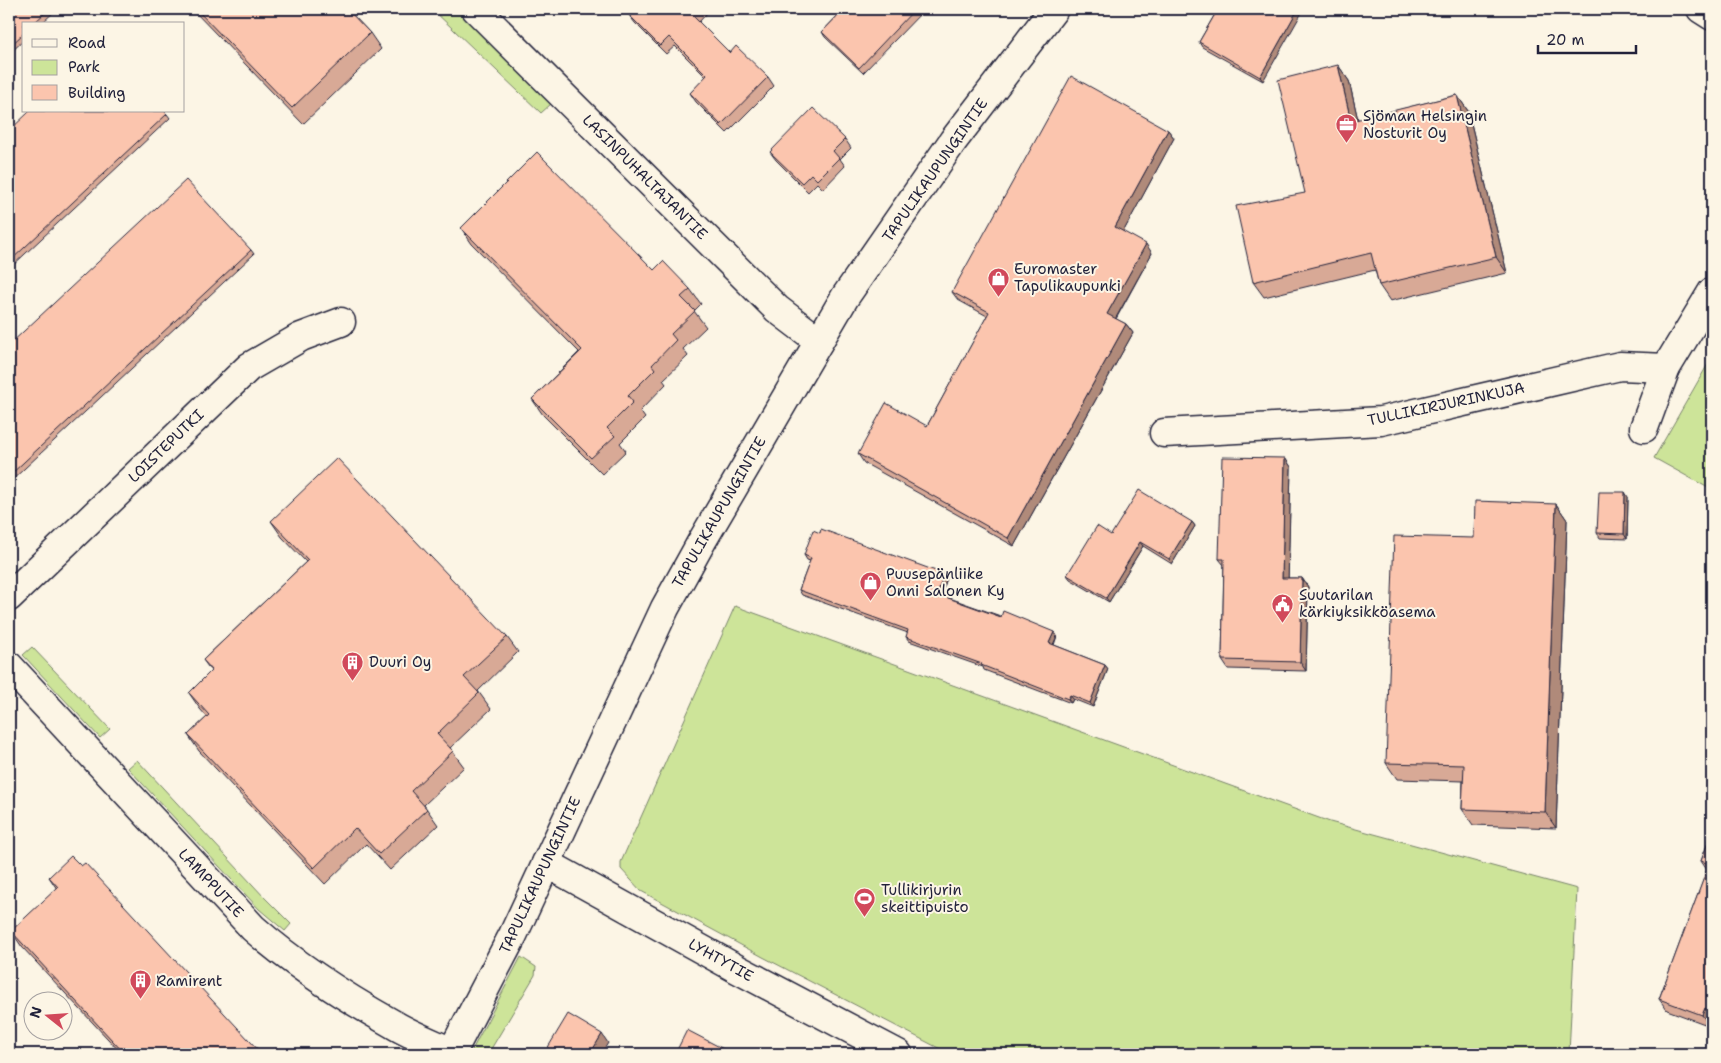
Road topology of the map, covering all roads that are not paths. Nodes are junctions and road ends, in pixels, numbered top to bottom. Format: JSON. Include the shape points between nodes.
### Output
{"nodes":[{"id":1,"x":476,"y":9,"type":"edge"},
{"id":2,"x":1701,"y":9,"type":"edge"},
{"id":3,"x":1044,"y":12,"type":"edge"},
{"id":4,"x":1712,"y":16,"type":"edge"},
{"id":5,"x":1712,"y":292,"type":"edge"},
{"id":6,"x":341,"y":322,"type":"dead end"},
{"id":7,"x":819,"y":341,"type":"junction"},
{"id":8,"x":1666,"y":368,"type":"junction"},
{"id":9,"x":1644,"y":428,"type":"dead end"},
{"id":10,"x":1164,"y":433,"type":"dead end"},
{"id":11,"x":9,"y":597,"type":"edge"},
{"id":12,"x":9,"y":666,"type":"edge"},
{"id":13,"x":546,"y":863,"type":"junction"},
{"id":14,"x":451,"y":1053,"type":"edge"},
{"id":15,"x":898,"y":1054,"type":"edge"}],
"edges":[{"from":1,"to":7,"type":"street","name":"LASINPUHALTAJANTIE","via":[[777,309]]},
{"from":2,"to":4,"type":"street"},
{"from":3,"to":7,"type":"street","name":"TAPULIKAUPUNGINTIE","via":[[845,297]]},
{"from":5,"to":8,"type":"street"},
{"from":6,"to":11,"type":"street","name":"LOISTEPUTKI","via":[[301,337],[249,367]]},
{"from":7,"to":13,"type":"street","name":"TAPULIKAUPUNGINTIE","via":[[681,577]]},
{"from":8,"to":9,"type":"street"},
{"from":8,"to":10,"type":"street","name":"TULLIKIRJURINKUJA","via":[[1620,366],[1381,421]]},
{"from":12,"to":14,"type":"street","name":"LAMPPUTIE","via":[[266,940],[328,986],[394,1025]]},
{"from":13,"to":14,"type":"street","name":"TAPULIKAUPUNGINTIE","via":[[514,934]]},
{"from":13,"to":15,"type":"street","name":"LYHTYTIE"}]}
